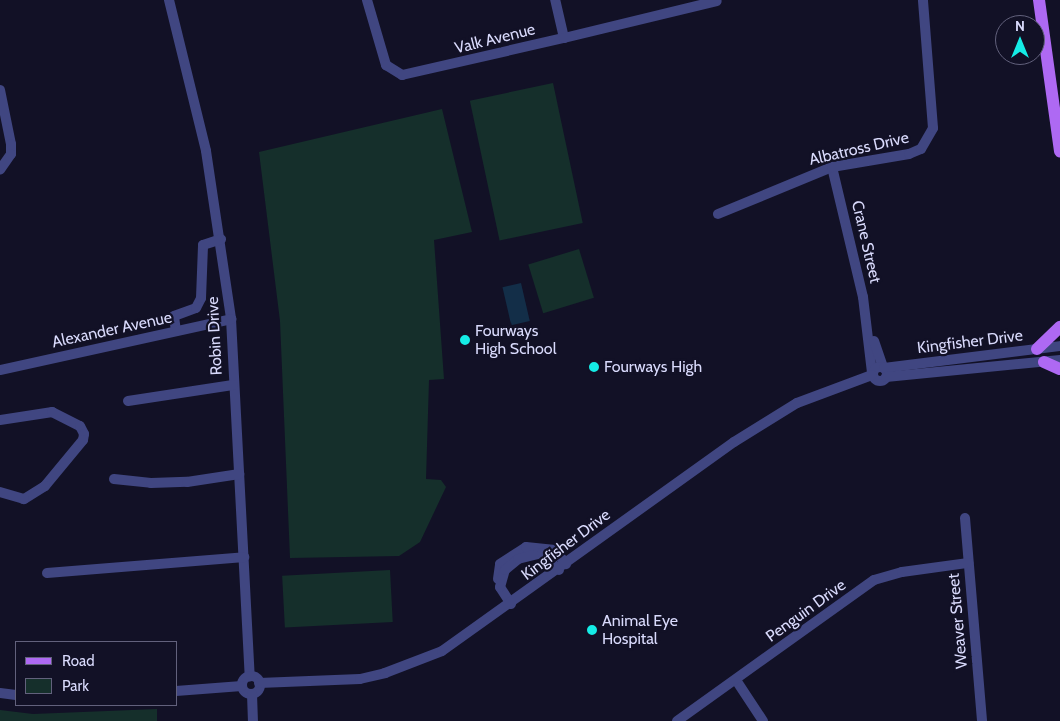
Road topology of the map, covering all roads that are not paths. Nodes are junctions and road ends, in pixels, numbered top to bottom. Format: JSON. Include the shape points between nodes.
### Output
{"nodes":[{"id":1,"x":168,"y":0,"type":"edge"},
{"id":2,"x":367,"y":0,"type":"edge"},
{"id":3,"x":555,"y":0,"type":"edge"},
{"id":4,"x":923,"y":0,"type":"edge"},
{"id":5,"x":1039,"y":0,"type":"edge"},
{"id":6,"x":717,"y":1,"type":"dead end"},
{"id":7,"x":564,"y":38,"type":"junction"},
{"id":8,"x":0,"y":90,"type":"edge"},
{"id":9,"x":1060,"y":152,"type":"edge"},
{"id":10,"x":832,"y":167,"type":"junction"},
{"id":11,"x":0,"y":170,"type":"edge"},
{"id":12,"x":718,"y":214,"type":"dead end"},
{"id":13,"x":221,"y":239,"type":"junction"},
{"id":14,"x":232,"y":319,"type":"junction"},
{"id":15,"x":868,"y":324,"type":"junction"},
{"id":16,"x":1060,"y":327,"type":"edge"},
{"id":17,"x":176,"y":331,"type":"junction"},
{"id":18,"x":1060,"y":346,"type":"edge"},
{"id":19,"x":1037,"y":349,"type":"junction"},
{"id":20,"x":1012,"y":352,"type":"junction"},
{"id":21,"x":975,"y":357,"type":"junction"},
{"id":22,"x":1060,"y":360,"type":"edge"},
{"id":23,"x":1044,"y":362,"type":"junction"},
{"id":24,"x":1014,"y":365,"type":"junction"},
{"id":25,"x":976,"y":368,"type":"junction"},
{"id":26,"x":1060,"y":369,"type":"edge"},
{"id":27,"x":0,"y":370,"type":"edge"},
{"id":28,"x":884,"y":371,"type":"junction"},
{"id":29,"x":872,"y":373,"type":"junction"},
{"id":30,"x":233,"y":385,"type":"junction"},
{"id":31,"x":128,"y":401,"type":"dead end"},
{"id":32,"x":0,"y":420,"type":"edge"},
{"id":33,"x":239,"y":474,"type":"junction"},
{"id":34,"x":114,"y":478,"type":"dead end"},
{"id":35,"x":0,"y":492,"type":"edge"},
{"id":36,"x":965,"y":518,"type":"dead end"},
{"id":37,"x":244,"y":557,"type":"junction"},
{"id":38,"x":968,"y":563,"type":"junction"},
{"id":39,"x":563,"y":567,"type":"junction"},
{"id":40,"x":47,"y":573,"type":"dead end"},
{"id":41,"x":511,"y":604,"type":"junction"},
{"id":42,"x":250,"y":676,"type":"junction"},
{"id":43,"x":736,"y":680,"type":"junction"},
{"id":44,"x":259,"y":683,"type":"junction"},
{"id":45,"x":242,"y":686,"type":"junction"},
{"id":46,"x":178,"y":691,"type":"edge"},
{"id":47,"x":0,"y":693,"type":"edge"},
{"id":48,"x":252,"y":694,"type":"junction"},
{"id":49,"x":15,"y":695,"type":"edge"},
{"id":50,"x":253,"y":721,"type":"edge"},
{"id":51,"x":677,"y":721,"type":"edge"},
{"id":52,"x":763,"y":721,"type":"edge"},
{"id":53,"x":982,"y":721,"type":"edge"}],
"edges":[{"from":1,"to":13,"type":"street","name":"Robin Drive","via":[[206,151]]},
{"from":2,"to":7,"type":"street","name":"Valk Avenue","via":[[383,59],[394,72],[410,75]]},
{"from":3,"to":7,"type":"street"},
{"from":4,"to":10,"type":"street","name":"Albatross Drive","via":[[932,101],[933,128],[929,140],[921,149],[909,154]]},
{"from":5,"to":9,"type":"main road"},
{"from":6,"to":7,"type":"street","name":"Valk Avenue"},
{"from":8,"to":11,"type":"street","via":[[11,144],[11,154]]},
{"from":10,"to":12,"type":"street","name":"Albatross Drive"},
{"from":10,"to":15,"type":"street","name":"Crane Street"},
{"from":13,"to":14,"type":"street","name":"Robin Drive"},
{"from":13,"to":17,"type":"street","via":[[203,245],[201,298],[196,308],[174,316]]},
{"from":14,"to":17,"type":"street","name":"Alexander Avenue"},
{"from":14,"to":30,"type":"street","name":"Robin Drive"},
{"from":15,"to":28,"type":"street","name":"Crane Street"},
{"from":15,"to":29,"type":"street","name":"Crane Street"},
{"from":16,"to":19,"type":"main road"},
{"from":17,"to":27,"type":"street","name":"Alexander Avenue"},
{"from":18,"to":19,"type":"street","name":"Kingfisher Drive"},
{"from":19,"to":20,"type":"street","name":"Kingfisher Drive"},
{"from":20,"to":21,"type":"street","name":"Kingfisher Drive"},
{"from":20,"to":24,"type":"street"},
{"from":21,"to":25,"type":"street"},
{"from":21,"to":28,"type":"street","name":"Kingfisher Drive"},
{"from":22,"to":23,"type":"street","name":"Kingfisher Drive"},
{"from":23,"to":24,"type":"street","name":"Kingfisher Drive"},
{"from":23,"to":26,"type":"main road"},
{"from":24,"to":25,"type":"street","name":"Kingfisher Drive"},
{"from":25,"to":28,"type":"street","name":"Kingfisher Drive"},
{"from":28,"to":29,"type":"street","via":[[878,381]]},
{"from":29,"to":39,"type":"street","name":"Kingfisher Drive","via":[[797,403],[658,495]]},
{"from":30,"to":31,"type":"street"},
{"from":30,"to":33,"type":"street","name":"Robin Drive"},
{"from":32,"to":35,"type":"street","via":[[52,412],[80,426],[84,434],[83,440],[45,486],[24,499]]},
{"from":33,"to":34,"type":"street","via":[[187,482]]},
{"from":33,"to":37,"type":"street","name":"Robin Drive"},
{"from":36,"to":38,"type":"street","name":"Weaver Street"},
{"from":37,"to":40,"type":"street"},
{"from":37,"to":42,"type":"street","name":"Robin Drive"},
{"from":38,"to":43,"type":"street","name":"Penguin Drive","via":[[902,572],[874,580]]},
{"from":38,"to":53,"type":"street","name":"Weaver Street"},
{"from":39,"to":41,"type":"street","name":"Kingfisher Drive"},
{"from":39,"to":41,"type":"street","via":[[555,550],[526,547],[500,564],[500,587]]},
{"from":41,"to":44,"type":"street","name":"Kingfisher Drive","via":[[442,651],[385,673],[360,678]]},
{"from":42,"to":44,"type":"street"},
{"from":42,"to":45,"type":"street"},
{"from":43,"to":51,"type":"street","name":"Penguin Drive"},
{"from":43,"to":52,"type":"street"},
{"from":44,"to":48,"type":"street","via":[[258,690]]},
{"from":45,"to":46,"type":"street"},
{"from":45,"to":48,"type":"street","via":[[244,691]]},
{"from":47,"to":49,"type":"street"},
{"from":48,"to":50,"type":"street"}]}
